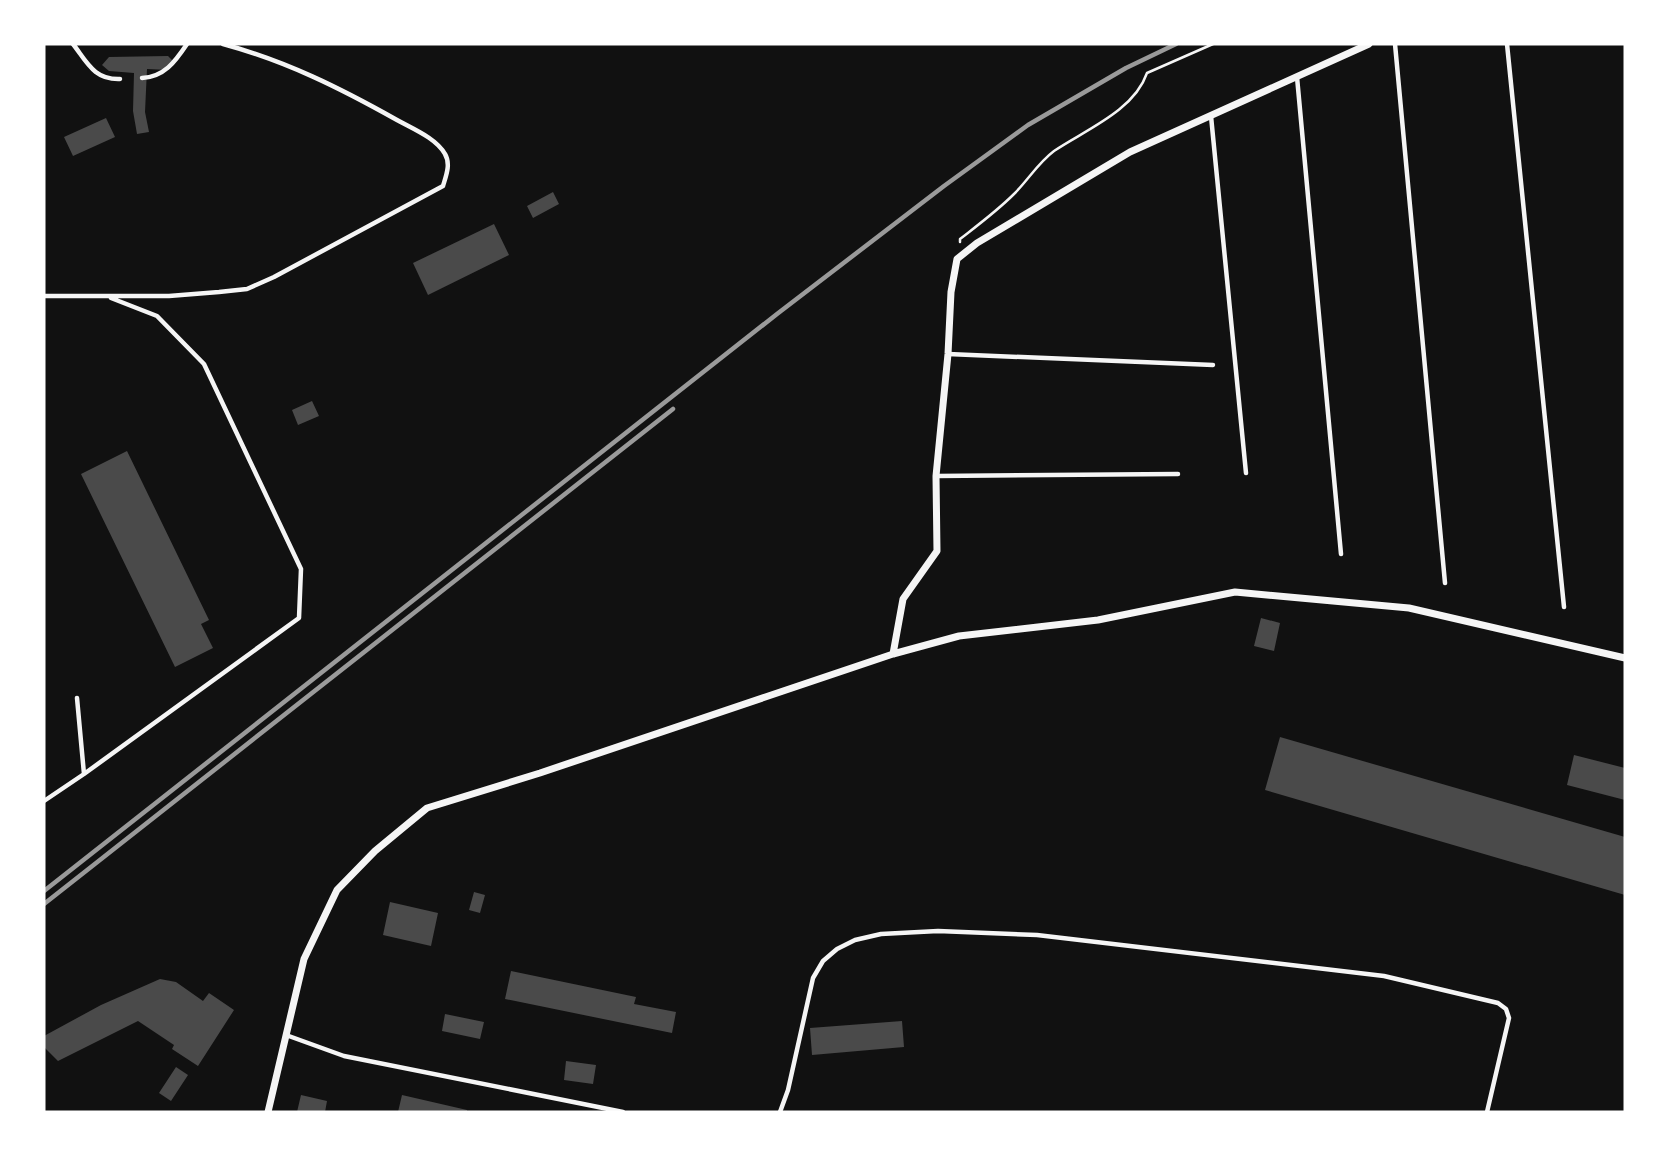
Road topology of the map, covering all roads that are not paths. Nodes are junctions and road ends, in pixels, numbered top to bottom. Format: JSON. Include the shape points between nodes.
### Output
{"nodes":[{"id":1,"x":73,"y":44,"type":"edge"},
{"id":2,"x":187,"y":44,"type":"edge"},
{"id":3,"x":223,"y":44,"type":"edge"},
{"id":4,"x":1369,"y":44,"type":"edge"},
{"id":5,"x":1395,"y":44,"type":"edge"},
{"id":6,"x":1507,"y":44,"type":"edge"},
{"id":7,"x":1297,"y":77,"type":"junction"},
{"id":8,"x":142,"y":78,"type":"dead end"},
{"id":9,"x":120,"y":79,"type":"dead end"},
{"id":10,"x":1211,"y":114,"type":"junction"},
{"id":11,"x":44,"y":296,"type":"edge"},
{"id":12,"x":107,"y":296,"type":"junction"},
{"id":13,"x":948,"y":354,"type":"junction"},
{"id":14,"x":1213,"y":365,"type":"dead end"},
{"id":15,"x":1178,"y":474,"type":"dead end"},
{"id":16,"x":1246,"y":474,"type":"dead end"},
{"id":17,"x":936,"y":476,"type":"junction"},
{"id":18,"x":1341,"y":554,"type":"dead end"},
{"id":19,"x":1445,"y":583,"type":"dead end"},
{"id":20,"x":1564,"y":607,"type":"dead end"},
{"id":21,"x":893,"y":654,"type":"junction"},
{"id":22,"x":1625,"y":658,"type":"edge"},
{"id":23,"x":77,"y":698,"type":"dead end"},
{"id":24,"x":84,"y":774,"type":"junction"},
{"id":25,"x":44,"y":801,"type":"edge"},
{"id":26,"x":285,"y":1035,"type":"junction"},
{"id":27,"x":268,"y":1112,"type":"edge"},
{"id":28,"x":623,"y":1112,"type":"edge"},
{"id":29,"x":780,"y":1112,"type":"edge"},
{"id":30,"x":1487,"y":1112,"type":"edge"}],
"edges":[{"from":1,"to":9,"type":"lane","via":[[94,71],[107,79]]},
{"from":2,"to":8,"type":"lane","via":[[174,63],[156,77]]},
{"from":3,"to":12,"type":"lane","via":[[333,84],[427,137],[444,151],[448,161],[443,186],[247,289]]},
{"from":4,"to":7,"type":"street"},
{"from":5,"to":19,"type":"lane"},
{"from":6,"to":20,"type":"lane"},
{"from":7,"to":10,"type":"street"},
{"from":7,"to":18,"type":"lane"},
{"from":10,"to":13,"type":"street","via":[[1130,152],[957,259]]},
{"from":10,"to":16,"type":"lane"},
{"from":11,"to":12,"type":"lane"},
{"from":12,"to":24,"type":"lane","via":[[157,316],[204,364],[301,569],[299,618]]},
{"from":13,"to":14,"type":"lane"},
{"from":13,"to":17,"type":"street"},
{"from":15,"to":17,"type":"lane"},
{"from":17,"to":21,"type":"street","via":[[937,551],[903,599]]},
{"from":21,"to":22,"type":"street","via":[[959,636],[1098,620],[1235,592],[1409,608]]},
{"from":21,"to":26,"type":"street","via":[[427,808],[374,851],[337,890],[304,959]]},
{"from":23,"to":24,"type":"lane"},
{"from":24,"to":25,"type":"lane"},
{"from":26,"to":27,"type":"street"},
{"from":26,"to":28,"type":"lane","via":[[344,1056]]},
{"from":29,"to":30,"type":"lane","via":[[813,978],[823,961],[855,940],[939,931],[1037,935],[1371,975],[1498,1003],[1509,1018]]}]}
